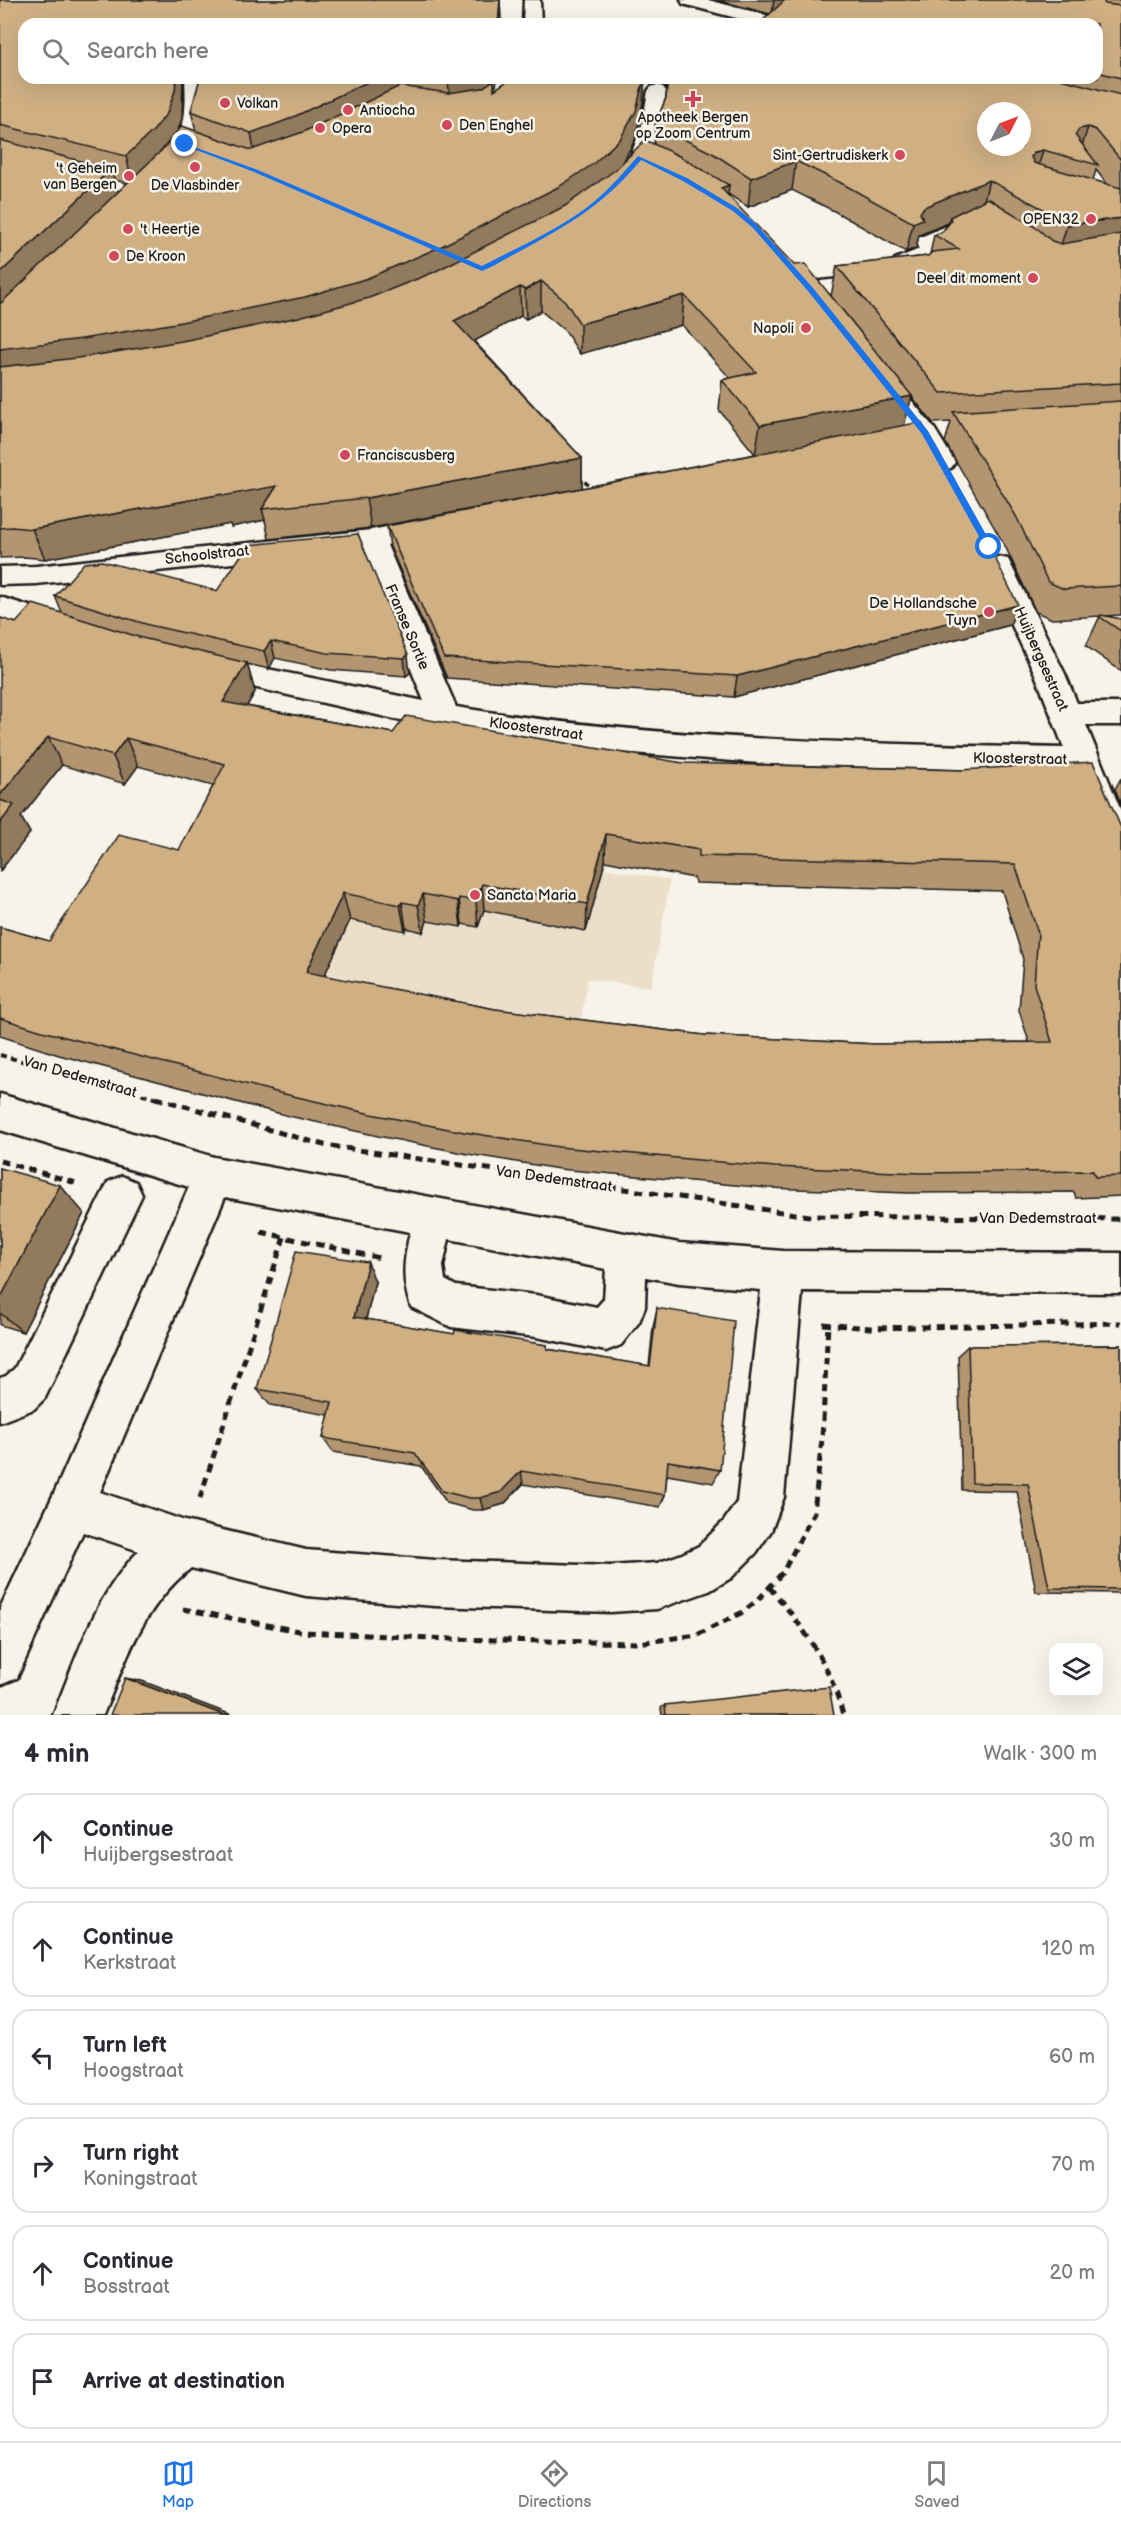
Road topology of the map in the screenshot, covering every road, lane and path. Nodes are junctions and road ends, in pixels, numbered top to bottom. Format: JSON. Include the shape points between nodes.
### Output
{"nodes":[{"id":1,"x":532,"y":0,"type":"edge"},
{"id":2,"x":689,"y":0,"type":"edge"},
{"id":3,"x":790,"y":8,"type":"edge"},
{"id":4,"x":532,"y":18,"type":"edge"},
{"id":5,"x":759,"y":18,"type":"edge"},
{"id":6,"x":782,"y":18,"type":"edge"},
{"id":7,"x":195,"y":84,"type":"edge"},
{"id":8,"x":636,"y":85,"type":"edge"},
{"id":9,"x":657,"y":91,"type":"junction"},
{"id":10,"x":680,"y":98,"type":"edge"},
{"id":11,"x":185,"y":144,"type":"junction"},
{"id":12,"x":206,"y":153,"type":"edge"},
{"id":13,"x":156,"y":176,"type":"edge"},
{"id":14,"x":604,"y":196,"type":"edge"},
{"id":15,"x":989,"y":223,"type":"edge"},
{"id":16,"x":795,"y":271,"type":"edge"},
{"id":17,"x":811,"y":289,"type":"junction"},
{"id":18,"x":825,"y":307,"type":"edge"},
{"id":19,"x":868,"y":361,"type":"edge"},
{"id":20,"x":575,"y":471,"type":"edge"},
{"id":21,"x":954,"y":485,"type":"edge"},
{"id":22,"x":598,"y":495,"type":"edge"},
{"id":23,"x":462,"y":522,"type":"edge"},
{"id":24,"x":370,"y":539,"type":"junction"},
{"id":25,"x":989,"y":547,"type":"edge"},
{"id":26,"x":0,"y":576,"type":"edge"},
{"id":27,"x":0,"y":607,"type":"edge"},
{"id":28,"x":96,"y":637,"type":"edge"},
{"id":29,"x":188,"y":663,"type":"edge"},
{"id":30,"x":1065,"y":714,"type":"junction"},
{"id":31,"x":1121,"y":714,"type":"edge"},
{"id":32,"x":444,"y":716,"type":"junction"},
{"id":33,"x":1085,"y":760,"type":"junction"},
{"id":34,"x":1121,"y":851,"type":"edge"},
{"id":35,"x":0,"y":1055,"type":"edge"},
{"id":36,"x":0,"y":1112,"type":"edge"},
{"id":37,"x":214,"y":1176,"type":"junction"},
{"id":38,"x":296,"y":1193,"type":"junction"},
{"id":39,"x":122,"y":1195,"type":"dead end"},
{"id":40,"x":433,"y":1218,"type":"junction"},
{"id":41,"x":1121,"y":1219,"type":"edge"},
{"id":42,"x":627,"y":1254,"type":"junction"},
{"id":43,"x":783,"y":1271,"type":"junction"},
{"id":44,"x":1121,"y":1273,"type":"edge"},
{"id":45,"x":0,"y":1400,"type":"edge"},
{"id":46,"x":72,"y":1504,"type":"junction"},
{"id":47,"x":185,"y":1544,"type":"junction"},
{"id":48,"x":770,"y":1587,"type":"dead end"},
{"id":49,"x":0,"y":1661,"type":"edge"},
{"id":50,"x":78,"y":1715,"type":"edge"},
{"id":51,"x":843,"y":1715,"type":"edge"}],
"edges":[{"from":1,"to":4,"type":"street"},
{"from":2,"to":5,"type":"street"},
{"from":3,"to":6,"type":"street"},
{"from":7,"to":11,"type":"street","via":[[192,121]]},
{"from":8,"to":9,"type":"street"},
{"from":9,"to":10,"type":"street"},
{"from":9,"to":14,"type":"street","via":[[649,162]]},
{"from":11,"to":12,"type":"street"},
{"from":11,"to":13,"type":"street"},
{"from":15,"to":17,"type":"street","via":[[981,218],[926,243],[931,249],[925,255],[903,264],[913,278]]},
{"from":16,"to":17,"type":"street"},
{"from":17,"to":18,"type":"street"},
{"from":19,"to":21,"type":"street"},
{"from":20,"to":22,"type":"path"},
{"from":23,"to":24,"type":"street","name":"Schoolstraat"},
{"from":24,"to":26,"type":"street","name":"Schoolstraat"},
{"from":24,"to":32,"type":"street","name":"Franse Sortie"},
{"from":25,"to":30,"type":"street","name":"Huijbergsestraat"},
{"from":27,"to":28,"type":"street"},
{"from":29,"to":32,"type":"street","name":"Kloosterstraat","via":[[316,693]]},
{"from":30,"to":31,"type":"street"},
{"from":30,"to":33,"type":"street","name":"Huijbergsestraat"},
{"from":32,"to":33,"type":"street","name":"Kloosterstraat","via":[[583,737],[722,749]]},
{"from":33,"to":34,"type":"street","name":"Huijbergsestraat"},
{"from":35,"to":41,"type":"path","name":"Van Dedemstraat","via":[[324,1145],[798,1215]]},
{"from":36,"to":37,"type":"street"},
{"from":37,"to":38,"type":"street"},
{"from":37,"to":46,"type":"street"},
{"from":38,"to":40,"type":"street"},
{"from":38,"to":47,"type":"path"},
{"from":39,"to":45,"type":"street","via":[[30,1383],[19,1394]]},
{"from":40,"to":42,"type":"street"},
{"from":40,"to":42,"type":"street","via":[[423,1266],[426,1292],[451,1306],[536,1316],[606,1330],[624,1307]]},
{"from":42,"to":43,"type":"street","via":[[679,1263]]},
{"from":43,"to":44,"type":"street"},
{"from":43,"to":47,"type":"street","via":[[761,1497],[755,1515],[740,1537],[715,1562],[692,1574],[657,1586],[610,1589],[435,1583],[306,1573]]},
{"from":46,"to":47,"type":"street"},
{"from":46,"to":49,"type":"street"},
{"from":47,"to":50,"type":"street","via":[[141,1584],[123,1611]]},
{"from":48,"to":51,"type":"path","via":[[819,1651],[837,1688]]}]}
